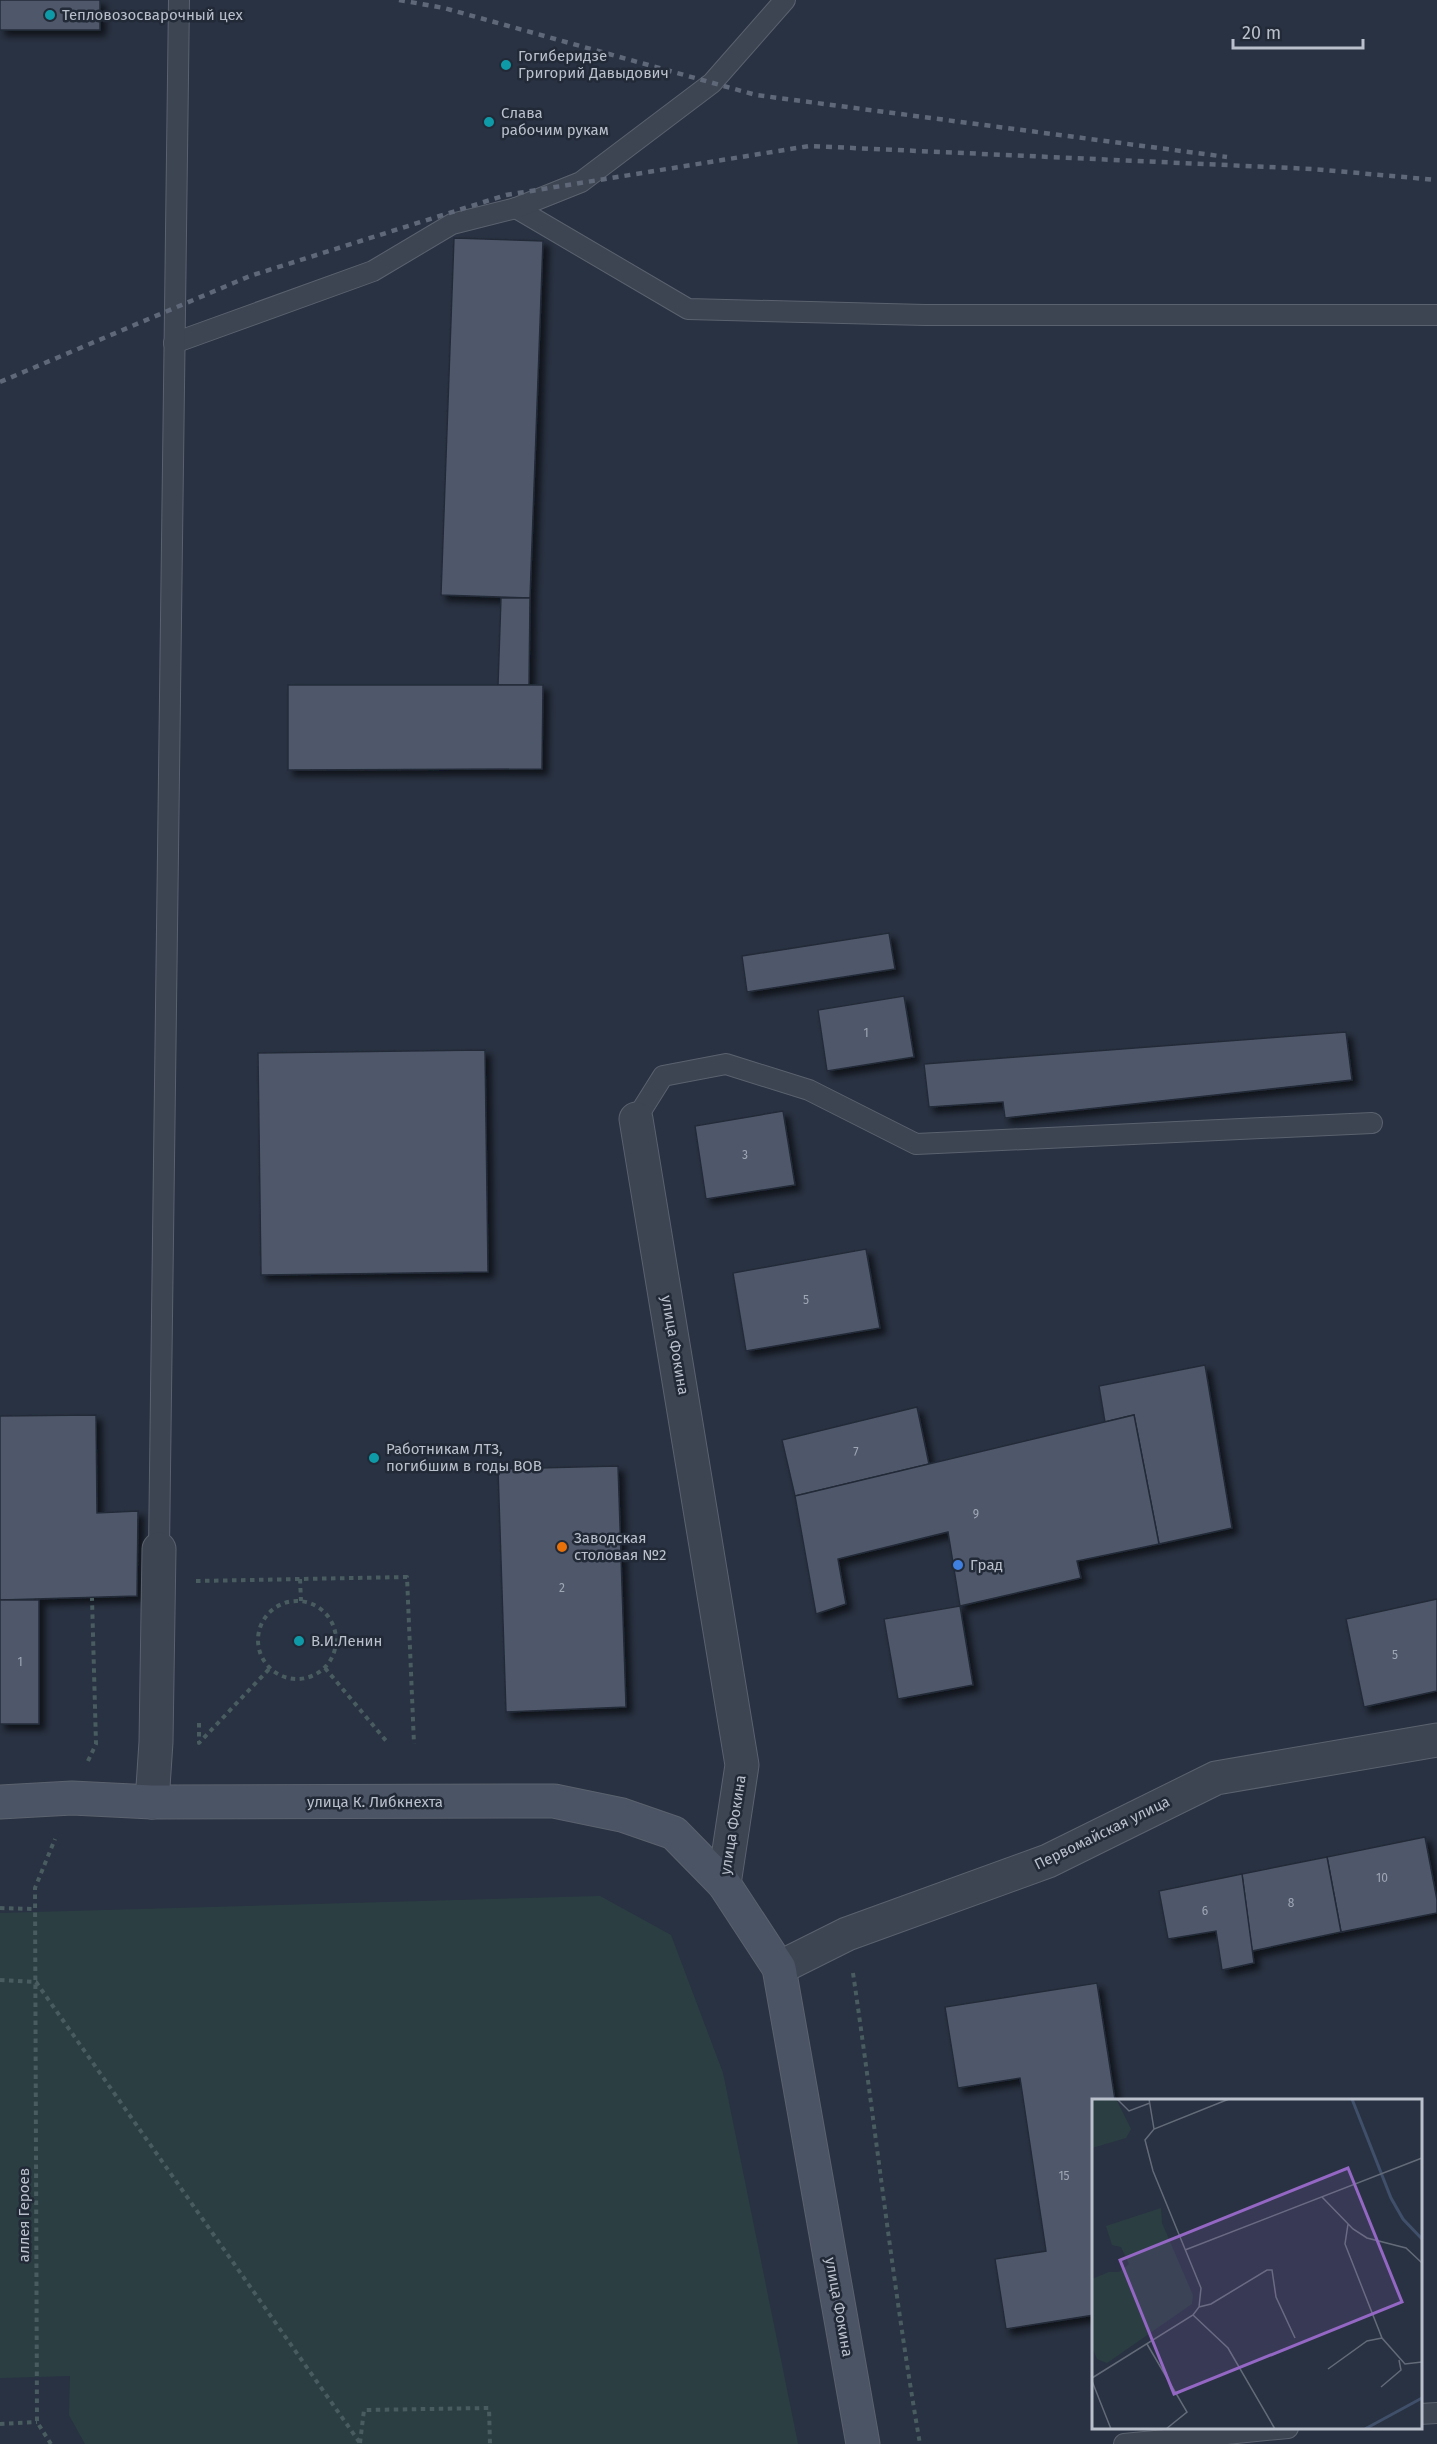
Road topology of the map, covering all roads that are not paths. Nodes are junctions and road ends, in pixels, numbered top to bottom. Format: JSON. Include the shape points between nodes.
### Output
{"nodes":[{"id":1,"x":179,"y":0,"type":"edge"},
{"id":2,"x":785,"y":0,"type":"edge"},
{"id":3,"x":516,"y":208,"type":"junction"},
{"id":4,"x":1437,"y":315,"type":"edge"},
{"id":5,"x":174,"y":343,"type":"junction"},
{"id":6,"x":636,"y":1119,"type":"joint"},
{"id":7,"x":1372,"y":1123,"type":"dead end"},
{"id":8,"x":159,"y":1549,"type":"joint"},
{"id":9,"x":1437,"y":1740,"type":"edge"},
{"id":10,"x":0,"y":1802,"type":"edge"},
{"id":11,"x":152,"y":1802,"type":"junction"},
{"id":12,"x":724,"y":1884,"type":"junction"},
{"id":13,"x":779,"y":1968,"type":"junction"},
{"id":14,"x":1437,"y":2413,"type":"edge"},
{"id":15,"x":1422,"y":2414,"type":"edge"},
{"id":16,"x":1269,"y":2429,"type":"edge"},
{"id":17,"x":863,"y":2444,"type":"edge"},
{"id":18,"x":1124,"y":2444,"type":"edge"}],
"edges":[{"from":1,"to":5,"type":"lane"},
{"from":2,"to":3,"type":"lane","via":[[712,83],[581,183]]},
{"from":3,"to":4,"type":"lane","via":[[688,309],[925,315]]},
{"from":3,"to":5,"type":"lane","via":[[452,225],[373,271]]},
{"from":5,"to":8,"type":"lane"},
{"from":6,"to":7,"type":"lane","via":[[663,1076],[726,1064],[809,1090],[916,1144]]},
{"from":6,"to":12,"type":"street","name":"улица Фокина","via":[[742,1765]]},
{"from":8,"to":11,"type":"street"},
{"from":9,"to":13,"type":"street","name":"Первомайская улица","via":[[1216,1778],[1048,1861],[847,1934]]},
{"from":10,"to":11,"type":"street","name":"улица К. Либкнехта","via":[[72,1798]]},
{"from":11,"to":12,"type":"street","name":"улица К. Либкнехта","via":[[554,1801],[622,1815],[674,1833]]},
{"from":12,"to":13,"type":"street","name":"улица Фокина"},
{"from":13,"to":17,"type":"street","name":"улица Фокина"},
{"from":14,"to":15,"type":"lane"},
{"from":16,"to":18,"type":"lane"}]}
